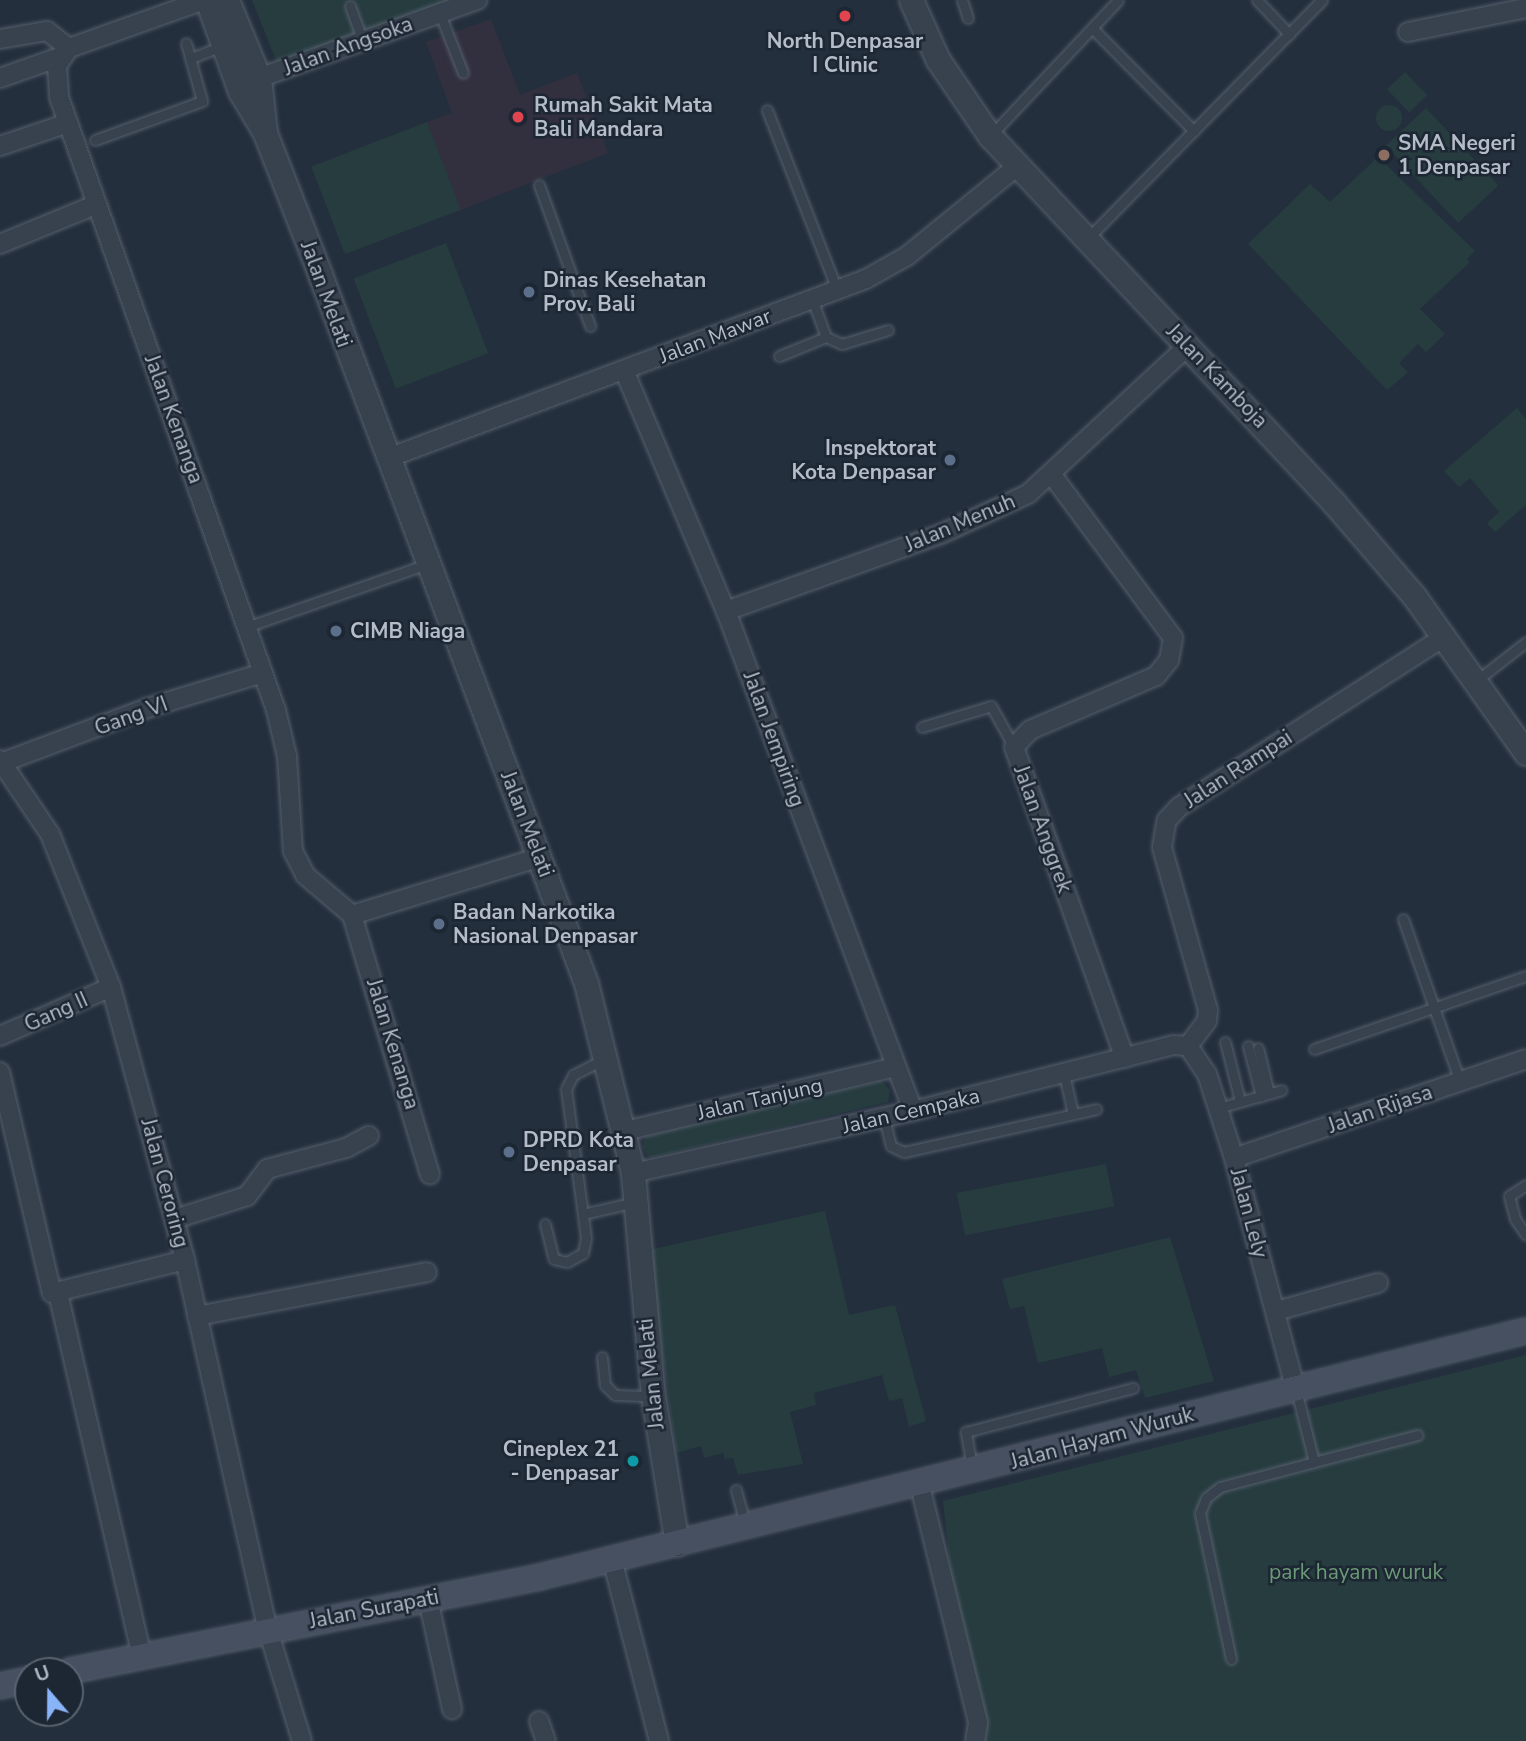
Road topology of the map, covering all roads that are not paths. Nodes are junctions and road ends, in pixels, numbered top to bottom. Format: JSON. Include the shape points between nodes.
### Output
{"nodes":[{"id":1,"x":206,"y":0,"type":"edge"},
{"id":2,"x":228,"y":0,"type":"edge"},
{"id":3,"x":477,"y":0,"type":"edge"},
{"id":4,"x":911,"y":0,"type":"edge"},
{"id":5,"x":962,"y":0,"type":"edge"},
{"id":6,"x":1118,"y":0,"type":"edge"},
{"id":7,"x":1257,"y":0,"type":"edge"},
{"id":8,"x":1322,"y":0,"type":"edge"},
{"id":9,"x":350,"y":6,"type":"dead end"},
{"id":10,"x":1526,"y":8,"type":"edge"},
{"id":11,"x":440,"y":13,"type":"junction"},
{"id":12,"x":968,"y":18,"type":"dead end"},
{"id":13,"x":1092,"y":27,"type":"junction"},
{"id":14,"x":1408,"y":32,"type":"dead end"},
{"id":15,"x":1289,"y":34,"type":"junction"},
{"id":16,"x":0,"y":38,"type":"edge"},
{"id":17,"x":363,"y":41,"type":"junction"},
{"id":18,"x":186,"y":43,"type":"dead end"},
{"id":19,"x":223,"y":46,"type":"junction"},
{"id":20,"x":64,"y":52,"type":"junction"},
{"id":21,"x":191,"y":58,"type":"junction"},
{"id":22,"x":463,"y":73,"type":"dead end"},
{"id":23,"x":0,"y":78,"type":"edge"},
{"id":24,"x":259,"y":78,"type":"junction"},
{"id":25,"x":767,"y":110,"type":"dead end"},
{"id":26,"x":68,"y":123,"type":"junction"},
{"id":27,"x":1194,"y":131,"type":"junction"},
{"id":28,"x":265,"y":133,"type":"junction"},
{"id":29,"x":990,"y":136,"type":"junction"},
{"id":30,"x":95,"y":140,"type":"dead end"},
{"id":31,"x":0,"y":146,"type":"edge"},
{"id":32,"x":1016,"y":167,"type":"junction"},
{"id":33,"x":539,"y":185,"type":"dead end"},
{"id":34,"x":95,"y":205,"type":"junction"},
{"id":35,"x":1087,"y":239,"type":"junction"},
{"id":36,"x":0,"y":244,"type":"edge"},
{"id":37,"x":837,"y":290,"type":"junction"},
{"id":38,"x":812,"y":299,"type":"junction"},
{"id":39,"x":590,"y":326,"type":"dead end"},
{"id":40,"x":888,"y":330,"type":"dead end"},
{"id":41,"x":826,"y":337,"type":"junction"},
{"id":42,"x":1188,"y":346,"type":"junction"},
{"id":43,"x":779,"y":356,"type":"dead end"},
{"id":44,"x":624,"y":370,"type":"junction"},
{"id":45,"x":388,"y":458,"type":"junction"},
{"id":46,"x":1052,"y":475,"type":"junction"},
{"id":47,"x":427,"y":564,"type":"junction"},
{"id":48,"x":726,"y":611,"type":"junction"},
{"id":49,"x":249,"y":626,"type":"junction"},
{"id":50,"x":1444,"y":637,"type":"junction"},
{"id":51,"x":1526,"y":642,"type":"edge"},
{"id":52,"x":263,"y":673,"type":"junction"},
{"id":53,"x":1476,"y":681,"type":"junction"},
{"id":54,"x":922,"y":727,"type":"dead end"},
{"id":55,"x":1014,"y":747,"type":"junction"},
{"id":56,"x":1526,"y":754,"type":"edge"},
{"id":57,"x":2,"y":766,"type":"edge"},
{"id":58,"x":540,"y":857,"type":"junction"},
{"id":59,"x":352,"y":915,"type":"junction"},
{"id":60,"x":1403,"y":919,"type":"dead end"},
{"id":61,"x":1526,"y":976,"type":"edge"},
{"id":62,"x":111,"y":987,"type":"junction"},
{"id":63,"x":1436,"y":1007,"type":"junction"},
{"id":64,"x":0,"y":1036,"type":"edge"},
{"id":65,"x":1225,"y":1042,"type":"dead end"},
{"id":66,"x":1188,"y":1046,"type":"junction"},
{"id":67,"x":1253,"y":1047,"type":"dead end"},
{"id":68,"x":1314,"y":1049,"type":"dead end"},
{"id":69,"x":607,"y":1058,"type":"junction"},
{"id":70,"x":1125,"y":1058,"type":"junction"},
{"id":71,"x":1526,"y":1059,"type":"edge"},
{"id":72,"x":896,"y":1067,"type":"junction"},
{"id":73,"x":0,"y":1072,"type":"edge"},
{"id":74,"x":1064,"y":1074,"type":"junction"},
{"id":75,"x":1460,"y":1082,"type":"junction"},
{"id":76,"x":1282,"y":1090,"type":"dead end"},
{"id":77,"x":1265,"y":1095,"type":"junction"},
{"id":78,"x":1240,"y":1101,"type":"junction"},
{"id":79,"x":1218,"y":1108,"type":"junction"},
{"id":80,"x":1096,"y":1109,"type":"dead end"},
{"id":81,"x":913,"y":1111,"type":"junction"},
{"id":82,"x":1073,"y":1114,"type":"junction"},
{"id":83,"x":884,"y":1118,"type":"junction"},
{"id":84,"x":625,"y":1131,"type":"junction"},
{"id":85,"x":369,"y":1136,"type":"dead end"},
{"id":86,"x":1234,"y":1158,"type":"junction"},
{"id":87,"x":633,"y":1173,"type":"junction"},
{"id":88,"x":430,"y":1175,"type":"dead end"},
{"id":89,"x":1526,"y":1185,"type":"edge"},
{"id":90,"x":636,"y":1201,"type":"junction"},
{"id":91,"x":583,"y":1214,"type":"junction"},
{"id":92,"x":175,"y":1219,"type":"junction"},
{"id":93,"x":545,"y":1224,"type":"dead end"},
{"id":94,"x":1526,"y":1235,"type":"edge"},
{"id":95,"x":185,"y":1260,"type":"junction"},
{"id":96,"x":427,"y":1272,"type":"dead end"},
{"id":97,"x":1378,"y":1283,"type":"dead end"},
{"id":98,"x":58,"y":1293,"type":"junction"},
{"id":99,"x":1276,"y":1311,"type":"junction"},
{"id":100,"x":197,"y":1315,"type":"junction"},
{"id":101,"x":1526,"y":1331,"type":"edge"},
{"id":102,"x":602,"y":1357,"type":"dead end"},
{"id":103,"x":1295,"y":1387,"type":"junction"},
{"id":104,"x":1133,"y":1388,"type":"dead end"},
{"id":105,"x":653,"y":1395,"type":"junction"},
{"id":106,"x":1418,"y":1435,"type":"dead end"},
{"id":107,"x":1314,"y":1462,"type":"junction"},
{"id":108,"x":973,"y":1472,"type":"junction"},
{"id":109,"x":920,"y":1486,"type":"junction"},
{"id":110,"x":736,"y":1490,"type":"dead end"},
{"id":111,"x":746,"y":1528,"type":"junction"},
{"id":112,"x":677,"y":1544,"type":"junction"},
{"id":113,"x":612,"y":1559,"type":"junction"},
{"id":114,"x":428,"y":1600,"type":"junction"},
{"id":115,"x":268,"y":1630,"type":"junction"},
{"id":116,"x":142,"y":1656,"type":"junction"},
{"id":117,"x":1231,"y":1659,"type":"dead end"},
{"id":118,"x":84,"y":1668,"type":"edge"},
{"id":119,"x":452,"y":1709,"type":"dead end"},
{"id":120,"x":539,"y":1721,"type":"dead end"},
{"id":121,"x":302,"y":1741,"type":"edge"},
{"id":122,"x":545,"y":1741,"type":"edge"},
{"id":123,"x":659,"y":1741,"type":"edge"},
{"id":124,"x":975,"y":1741,"type":"edge"}],
"edges":[{"from":1,"to":19,"type":"street","name":"Jalan Melati"},
{"from":1,"to":20,"type":"street"},
{"from":2,"to":24,"type":"street","name":"Jalan Melati"},
{"from":3,"to":11,"type":"street","name":"Jalan Angsoka"},
{"from":4,"to":29,"type":"street","name":"Jalan Kamboja","via":[[951,84]]},
{"from":5,"to":12,"type":"lane"},
{"from":6,"to":13,"type":"lane"},
{"from":7,"to":15,"type":"lane"},
{"from":8,"to":15,"type":"lane"},
{"from":9,"to":17,"type":"lane"},
{"from":10,"to":14,"type":"street"},
{"from":11,"to":17,"type":"street","name":"Jalan Angsoka"},
{"from":11,"to":22,"type":"lane"},
{"from":13,"to":27,"type":"lane"},
{"from":13,"to":29,"type":"lane"},
{"from":15,"to":27,"type":"lane"},
{"from":16,"to":20,"type":"street","via":[[47,31]]},
{"from":17,"to":24,"type":"street","name":"Jalan Angsoka"},
{"from":18,"to":21,"type":"lane"},
{"from":19,"to":21,"type":"lane"},
{"from":19,"to":28,"type":"street","name":"Jalan Melati","via":[[240,91]]},
{"from":20,"to":23,"type":"street"},
{"from":20,"to":26,"type":"street","name":"Jalan Kenanga","via":[[56,81]]},
{"from":21,"to":30,"type":"lane","via":[[202,101]]},
{"from":24,"to":28,"type":"street","name":"Jalan Melati"},
{"from":25,"to":37,"type":"lane"},
{"from":26,"to":31,"type":"street"},
{"from":26,"to":34,"type":"street","name":"Jalan Kenanga"},
{"from":27,"to":35,"type":"lane"},
{"from":28,"to":45,"type":"street","name":"Jalan Melati"},
{"from":29,"to":32,"type":"street","name":"Jalan Kamboja"},
{"from":32,"to":35,"type":"street","name":"Jalan Kamboja"},
{"from":32,"to":37,"type":"street","name":"Jalan Mawar","via":[[907,256]]},
{"from":33,"to":39,"type":"lane"},
{"from":34,"to":36,"type":"street"},
{"from":34,"to":49,"type":"street","name":"Jalan Kenanga"},
{"from":35,"to":42,"type":"street","name":"Jalan Kamboja"},
{"from":37,"to":38,"type":"street","name":"Jalan Mawar"},
{"from":38,"to":41,"type":"lane"},
{"from":38,"to":44,"type":"street","name":"Jalan Mawar"},
{"from":40,"to":41,"type":"lane","via":[[842,344]]},
{"from":41,"to":43,"type":"lane"},
{"from":42,"to":46,"type":"street","name":"Jalan Menuh"},
{"from":42,"to":50,"type":"street","name":"Jalan Kamboja","via":[[1334,503]]},
{"from":44,"to":45,"type":"street","name":"Jalan Mawar"},
{"from":44,"to":48,"type":"street","name":"Jalan Jempiring"},
{"from":45,"to":47,"type":"street","name":"Jalan Melati"},
{"from":46,"to":48,"type":"street","name":"Jalan Menuh","via":[[1001,508],[941,534]]},
{"from":46,"to":55,"type":"street","name":"Jalan Anggrek","via":[[1173,638],[1169,660],[1156,676],[1030,730]]},
{"from":47,"to":49,"type":"lane"},
{"from":47,"to":58,"type":"street","name":"Jalan Melati"},
{"from":48,"to":72,"type":"street","name":"Jalan Jempiring"},
{"from":49,"to":52,"type":"street","name":"Jalan Kenanga"},
{"from":50,"to":53,"type":"street","name":"Jalan Kamboja"},
{"from":50,"to":66,"type":"street","name":"Jalan Rampai","via":[[1179,807],[1167,820],[1162,847],[1208,1010],[1208,1021]]},
{"from":51,"to":53,"type":"lane"},
{"from":52,"to":57,"type":"street","name":"Gang VI","via":[[147,708]]},
{"from":52,"to":59,"type":"street","name":"Jalan Kenanga","via":[[287,756],[293,851],[305,875]]},
{"from":53,"to":56,"type":"street","name":"Jalan Kamboja"},
{"from":54,"to":55,"type":"lane","via":[[991,706]]},
{"from":55,"to":70,"type":"street","name":"Jalan Anggrek"},
{"from":57,"to":62,"type":"street","name":"Jalan Ceroring","via":[[50,834]]},
{"from":58,"to":59,"type":"street"},
{"from":58,"to":69,"type":"street","name":"Jalan Melati","via":[[586,983]]},
{"from":59,"to":88,"type":"street","name":"Jalan Kenanga"},
{"from":60,"to":63,"type":"lane"},
{"from":61,"to":63,"type":"lane"},
{"from":62,"to":64,"type":"street","name":"Gang II"},
{"from":62,"to":92,"type":"street","name":"Jalan Ceroring"},
{"from":63,"to":68,"type":"lane"},
{"from":63,"to":75,"type":"lane"},
{"from":65,"to":78,"type":"lane"},
{"from":66,"to":70,"type":"street","name":"Jalan Cempaka"},
{"from":66,"to":79,"type":"street","name":"Jalan Lely","via":[[1207,1074]]},
{"from":67,"to":77,"type":"lane"},
{"from":69,"to":84,"type":"street","name":"Jalan Melati"},
{"from":69,"to":91,"type":"lane","via":[[573,1075],[566,1089]]},
{"from":70,"to":74,"type":"street","name":"Jalan Cempaka"},
{"from":71,"to":75,"type":"street","name":"Jalan Rijasa"},
{"from":72,"to":81,"type":"street","name":"Jalan Jempiring"},
{"from":72,"to":84,"type":"street","name":"Jalan Tanjung"},
{"from":73,"to":98,"type":"street","via":[[51,1291]]},
{"from":74,"to":81,"type":"street","name":"Jalan Cempaka"},
{"from":74,"to":82,"type":"lane"},
{"from":75,"to":86,"type":"street","name":"Jalan Rijasa"},
{"from":76,"to":77,"type":"lane"},
{"from":77,"to":78,"type":"lane"},
{"from":78,"to":79,"type":"lane"},
{"from":79,"to":86,"type":"street","name":"Jalan Lely"},
{"from":80,"to":82,"type":"lane"},
{"from":81,"to":83,"type":"street","name":"Jalan Cempaka"},
{"from":82,"to":83,"type":"lane","via":[[904,1152],[891,1146]]},
{"from":83,"to":87,"type":"street","name":"Jalan Cempaka"},
{"from":84,"to":87,"type":"street","name":"Jalan Melati"},
{"from":85,"to":92,"type":"street","via":[[346,1149],[267,1169],[247,1196]]},
{"from":86,"to":99,"type":"street","name":"Jalan Lely"},
{"from":87,"to":90,"type":"street","name":"Jalan Melati"},
{"from":89,"to":94,"type":"lane","via":[[1509,1196],[1515,1219]]},
{"from":90,"to":91,"type":"lane"},
{"from":90,"to":105,"type":"street","name":"Jalan Melati"},
{"from":91,"to":93,"type":"lane","via":[[586,1246],[577,1259],[567,1262],[551,1254]]},
{"from":92,"to":95,"type":"street","name":"Jalan Ceroring"},
{"from":95,"to":98,"type":"street"},
{"from":95,"to":100,"type":"street","name":"Jalan Ceroring"},
{"from":96,"to":100,"type":"street"},
{"from":97,"to":99,"type":"street"},
{"from":98,"to":116,"type":"street"},
{"from":99,"to":103,"type":"street","name":"Jalan Lely"},
{"from":100,"to":115,"type":"street","name":"Jalan Ceroring"},
{"from":101,"to":103,"type":"main road","name":"Jalan Hayam Wuruk"},
{"from":102,"to":105,"type":"lane","via":[[605,1385],[615,1395]]},
{"from":103,"to":107,"type":"lane"},
{"from":103,"to":108,"type":"main road","name":"Jalan Hayam Wuruk"},
{"from":104,"to":108,"type":"lane","via":[[966,1432]]},
{"from":105,"to":112,"type":"street","name":"Jalan Melati"},
{"from":106,"to":107,"type":"lane"},
{"from":107,"to":117,"type":"lane","via":[[1220,1487],[1206,1498],[1200,1513]]},
{"from":108,"to":109,"type":"main road","name":"Jalan Hayam Wuruk"},
{"from":109,"to":111,"type":"main road","name":"Jalan Hayam Wuruk"},
{"from":109,"to":124,"type":"street","via":[[978,1723]]},
{"from":110,"to":111,"type":"lane"},
{"from":111,"to":112,"type":"main road","name":"Jalan Hayam Wuruk"},
{"from":112,"to":113,"type":"main road","name":"Jalan Surapati"},
{"from":113,"to":114,"type":"main road","name":"Jalan Surapati"},
{"from":113,"to":123,"type":"street"},
{"from":114,"to":115,"type":"main road","name":"Jalan Surapati"},
{"from":114,"to":119,"type":"street"},
{"from":115,"to":116,"type":"main road","name":"Jalan Surapati"},
{"from":115,"to":121,"type":"street","name":"Jalan Ceroring"},
{"from":116,"to":118,"type":"main road","name":"Jalan Surapati"},
{"from":120,"to":122,"type":"street"}]}
